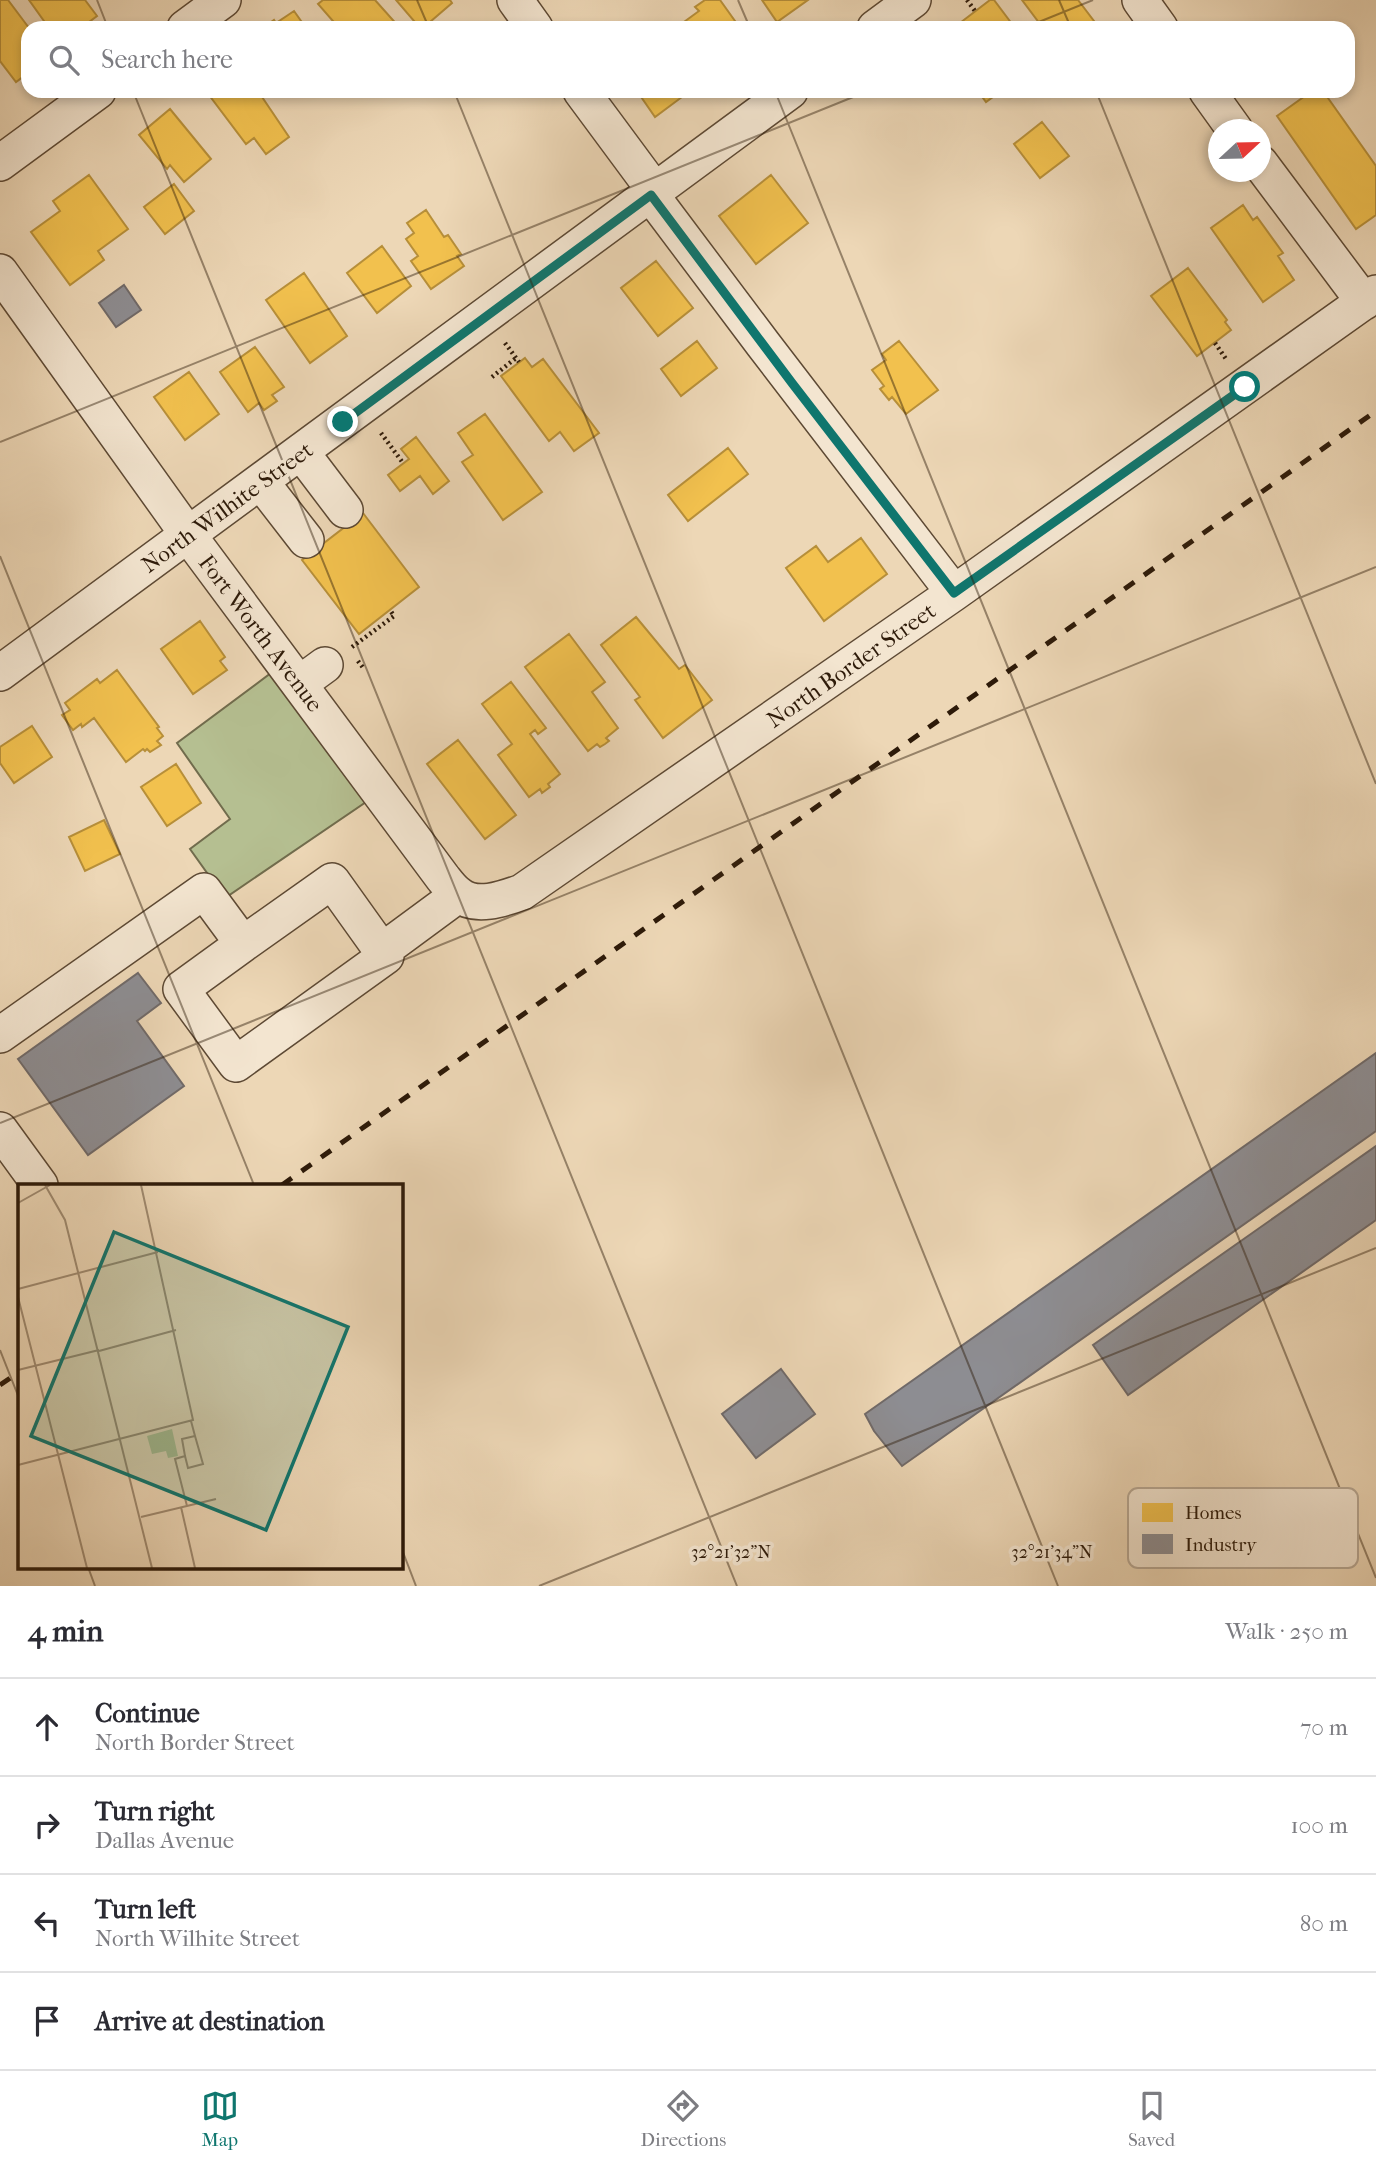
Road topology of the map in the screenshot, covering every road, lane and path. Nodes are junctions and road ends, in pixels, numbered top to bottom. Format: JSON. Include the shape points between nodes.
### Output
{"nodes":[{"id":1,"x":223,"y":0,"type":"edge"},
{"id":2,"x":515,"y":0,"type":"edge"},
{"id":3,"x":912,"y":0,"type":"edge"},
{"id":4,"x":967,"y":0,"type":"edge"},
{"id":5,"x":1140,"y":0,"type":"edge"},
{"id":6,"x":975,"y":11,"type":"dead end"},
{"id":7,"x":194,"y":21,"type":"edge"},
{"id":8,"x":530,"y":21,"type":"edge"},
{"id":9,"x":884,"y":21,"type":"edge"},
{"id":10,"x":1155,"y":21,"type":"edge"},
{"id":11,"x":89,"y":98,"type":"edge"},
{"id":12,"x":587,"y":98,"type":"edge"},
{"id":13,"x":781,"y":98,"type":"edge"},
{"id":14,"x":1212,"y":98,"type":"edge"},
{"id":15,"x":1227,"y":119,"type":"edge"},
{"id":16,"x":0,"y":163,"type":"edge"},
{"id":17,"x":1271,"y":175,"type":"edge"},
{"id":18,"x":653,"y":193,"type":"junction"},
{"id":19,"x":0,"y":272,"type":"edge"},
{"id":20,"x":1370,"y":298,"type":"edge"},
{"id":21,"x":516,"y":358,"type":"dead end"},
{"id":22,"x":492,"y":377,"type":"dead end"},
{"id":23,"x":301,"y":452,"type":"junction"},
{"id":24,"x":261,"y":482,"type":"junction"},
{"id":25,"x":345,"y":510,"type":"dead end"},
{"id":26,"x":189,"y":536,"type":"junction"},
{"id":27,"x":306,"y":540,"type":"dead end"},
{"id":28,"x":954,"y":593,"type":"junction"},
{"id":29,"x":390,"y":610,"type":"dead end"},
{"id":30,"x":325,"y":666,"type":"junction"},
{"id":31,"x":0,"y":673,"type":"edge"},
{"id":32,"x":474,"y":898,"type":"junction"},
{"id":33,"x":243,"y":944,"type":"junction"},
{"id":34,"x":382,"y":951,"type":"junction"},
{"id":35,"x":0,"y":1035,"type":"edge"},
{"id":36,"x":0,"y":1130,"type":"edge"},
{"id":37,"x":39,"y":1184,"type":"edge"}],
"edges":[{"from":1,"to":7,"type":"street"},
{"from":2,"to":8,"type":"street"},
{"from":3,"to":9,"type":"street"},
{"from":4,"to":6,"type":"path"},
{"from":5,"to":10,"type":"street"},
{"from":11,"to":16,"type":"street"},
{"from":12,"to":18,"type":"street"},
{"from":13,"to":18,"type":"street","name":"North Wilhite Street"},
{"from":14,"to":15,"type":"street"},
{"from":17,"to":20,"type":"street"},
{"from":18,"to":23,"type":"street","name":"North Wilhite Street"},
{"from":18,"to":28,"type":"street"},
{"from":19,"to":26,"type":"street","name":"Fort Worth Avenue"},
{"from":20,"to":28,"type":"street","name":"North Border Street"},
{"from":21,"to":22,"type":"path"},
{"from":23,"to":24,"type":"street","name":"North Wilhite Street"},
{"from":23,"to":25,"type":"street"},
{"from":24,"to":26,"type":"street","name":"North Wilhite Street"},
{"from":24,"to":27,"type":"street"},
{"from":26,"to":30,"type":"street","name":"Fort Worth Avenue"},
{"from":26,"to":31,"type":"street","name":"North Wilhite Street"},
{"from":28,"to":32,"type":"street","name":"North Border Street","via":[[522,892]]},
{"from":29,"to":30,"type":"path","via":[[394,615]]},
{"from":30,"to":32,"type":"street","name":"Fort Worth Avenue","via":[[443,878]]},
{"from":32,"to":34,"type":"street"},
{"from":33,"to":34,"type":"street","via":[[332,881]]},
{"from":33,"to":34,"type":"street","via":[[181,989],[236,1064],[386,956]]},
{"from":33,"to":35,"type":"street","via":[[204,891]]},
{"from":36,"to":37,"type":"street"}]}
